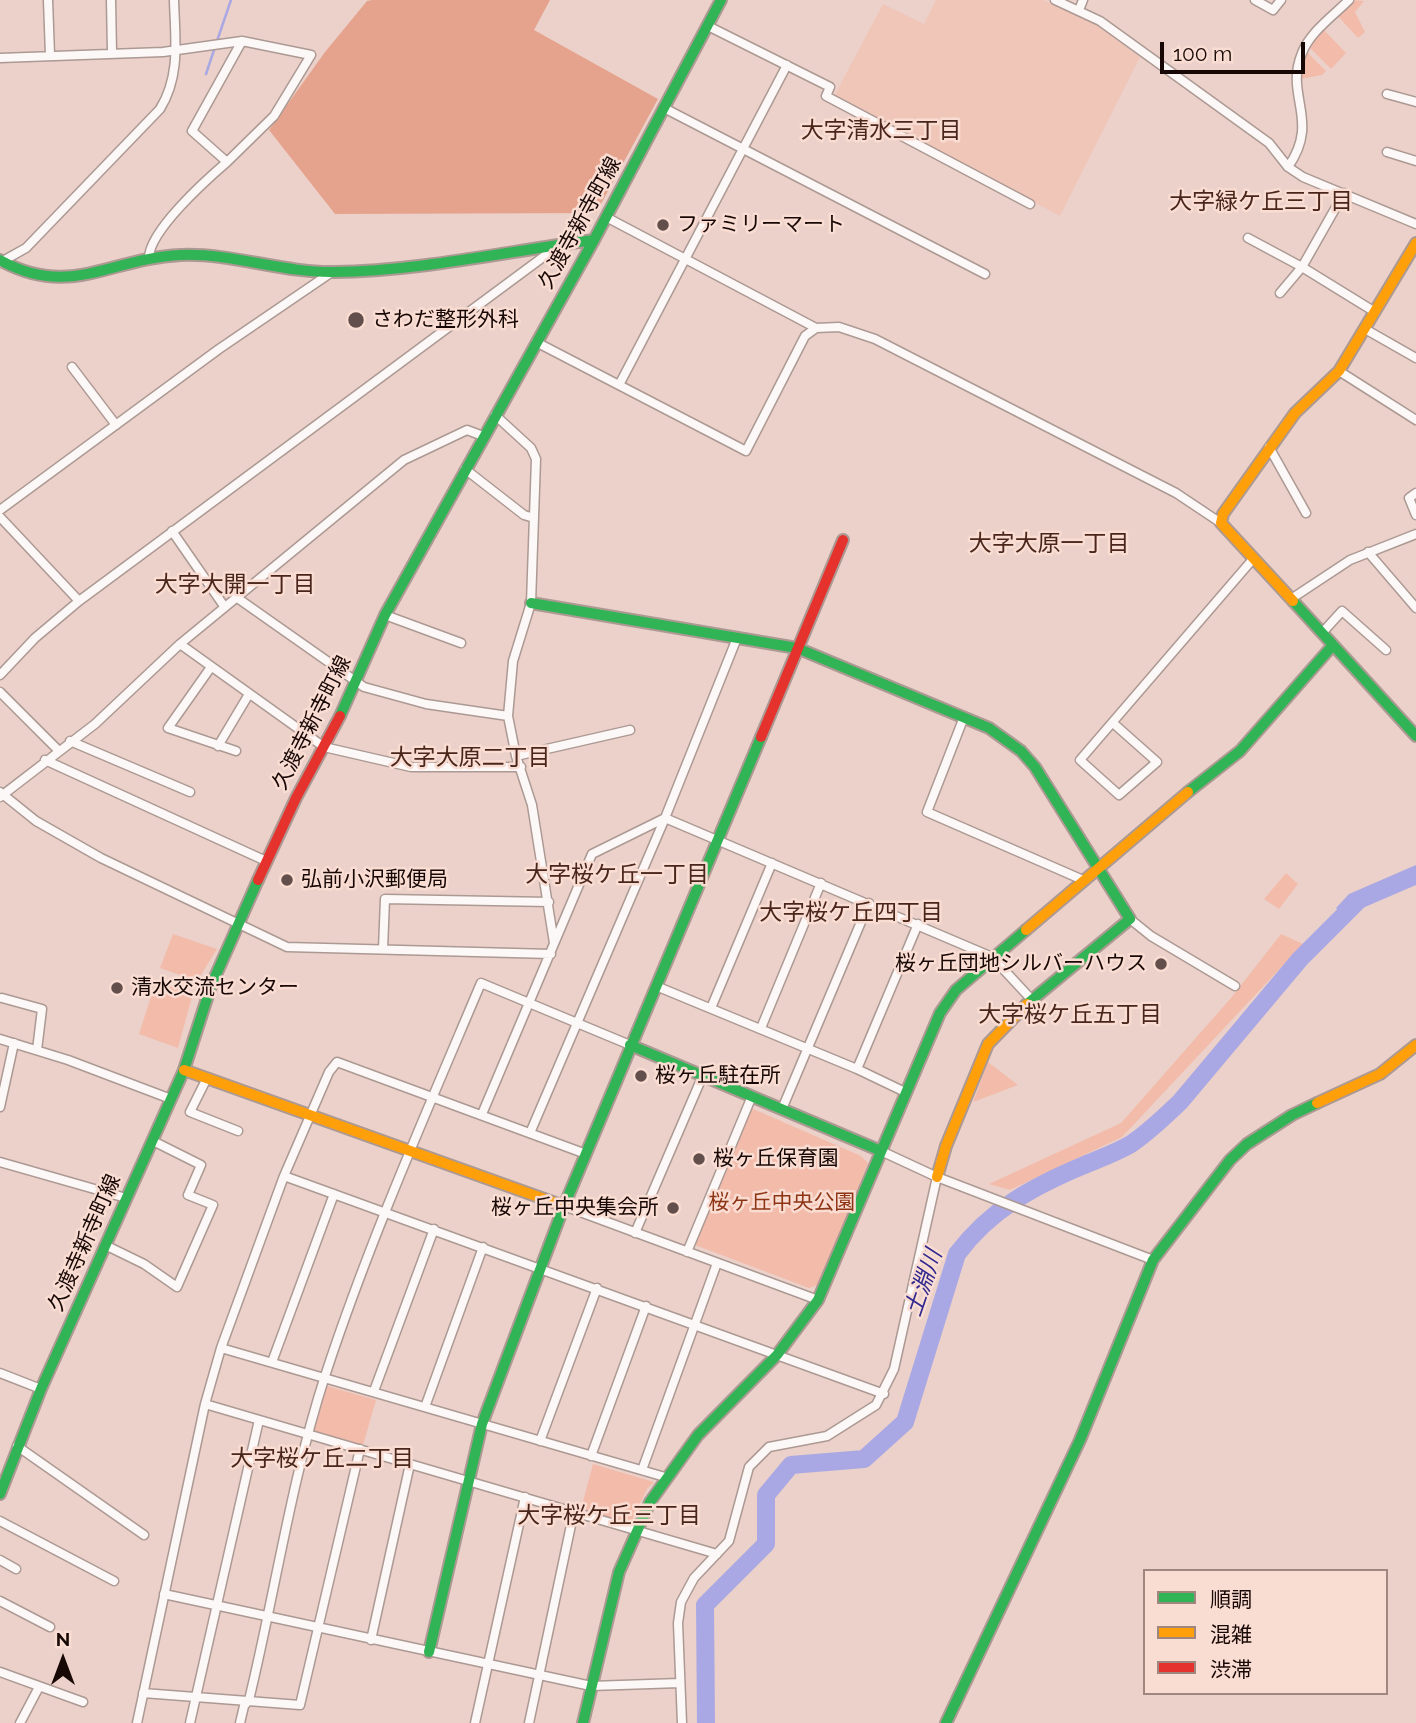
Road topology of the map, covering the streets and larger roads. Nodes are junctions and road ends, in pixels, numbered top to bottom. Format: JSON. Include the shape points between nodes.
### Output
{"nodes":[{"id":1,"x":48,"y":0,"type":"edge"},
{"id":2,"x":111,"y":0,"type":"edge"},
{"id":3,"x":174,"y":0,"type":"edge"},
{"id":4,"x":721,"y":0,"type":"edge"},
{"id":5,"x":1055,"y":0,"type":"edge"},
{"id":6,"x":1083,"y":0,"type":"edge"},
{"id":7,"x":1255,"y":0,"type":"edge"},
{"id":8,"x":1281,"y":0,"type":"edge"},
{"id":9,"x":1349,"y":0,"type":"edge"},
{"id":10,"x":1079,"y":10,"type":"junction"},
{"id":11,"x":708,"y":26,"type":"junction"},
{"id":12,"x":242,"y":41,"type":"junction"},
{"id":13,"x":176,"y":50,"type":"junction"},
{"id":14,"x":113,"y":52,"type":"junction"},
{"id":15,"x":50,"y":55,"type":"junction"},
{"id":16,"x":0,"y":58,"type":"edge"},
{"id":17,"x":787,"y":65,"type":"junction"},
{"id":18,"x":1387,"y":94,"type":"dead end"},
{"id":19,"x":1416,"y":102,"type":"edge"},
{"id":20,"x":664,"y":107,"type":"junction"},
{"id":21,"x":743,"y":149,"type":"junction"},
{"id":22,"x":1387,"y":152,"type":"dead end"},
{"id":23,"x":1416,"y":161,"type":"edge"},
{"id":24,"x":227,"y":162,"type":"junction"},
{"id":25,"x":1288,"y":167,"type":"junction"},
{"id":26,"x":1343,"y":193,"type":"junction"},
{"id":27,"x":1030,"y":204,"type":"dead end"},
{"id":28,"x":606,"y":217,"type":"junction"},
{"id":29,"x":1416,"y":224,"type":"edge"},
{"id":30,"x":1248,"y":238,"type":"dead end"},
{"id":31,"x":594,"y":240,"type":"junction"},
{"id":32,"x":1416,"y":243,"type":"edge"},
{"id":33,"x":561,"y":244,"type":"junction"},
{"id":34,"x":149,"y":258,"type":"junction"},
{"id":35,"x":685,"y":259,"type":"junction"},
{"id":36,"x":0,"y":262,"type":"edge"},
{"id":37,"x":1302,"y":267,"type":"junction"},
{"id":38,"x":332,"y":272,"type":"junction"},
{"id":39,"x":985,"y":274,"type":"dead end"},
{"id":40,"x":1280,"y":293,"type":"dead end"},
{"id":41,"x":1376,"y":312,"type":"junction"},
{"id":42,"x":816,"y":328,"type":"junction"},
{"id":43,"x":1365,"y":329,"type":"junction"},
{"id":44,"x":536,"y":342,"type":"junction"},
{"id":45,"x":1416,"y":358,"type":"edge"},
{"id":46,"x":72,"y":367,"type":"dead end"},
{"id":47,"x":1339,"y":371,"type":"junction"},
{"id":48,"x":618,"y":385,"type":"junction"},
{"id":49,"x":495,"y":415,"type":"junction"},
{"id":50,"x":1416,"y":420,"type":"edge"},
{"id":51,"x":116,"y":425,"type":"junction"},
{"id":52,"x":484,"y":436,"type":"junction"},
{"id":53,"x":1269,"y":447,"type":"junction"},
{"id":54,"x":465,"y":469,"type":"junction"},
{"id":55,"x":1416,"y":493,"type":"edge"},
{"id":56,"x":0,"y":510,"type":"edge"},
{"id":57,"x":1306,"y":513,"type":"dead end"},
{"id":58,"x":1416,"y":515,"type":"edge"},
{"id":59,"x":0,"y":517,"type":"edge"},
{"id":60,"x":534,"y":518,"type":"junction"},
{"id":61,"x":1221,"y":523,"type":"junction"},
{"id":62,"x":172,"y":531,"type":"junction"},
{"id":63,"x":1416,"y":534,"type":"edge"},
{"id":64,"x":843,"y":540,"type":"dead end"},
{"id":65,"x":1368,"y":552,"type":"junction"},
{"id":66,"x":1254,"y":559,"type":"junction"},
{"id":67,"x":236,"y":597,"type":"junction"},
{"id":68,"x":1291,"y":599,"type":"junction"},
{"id":69,"x":79,"y":601,"type":"junction"},
{"id":70,"x":531,"y":603,"type":"junction"},
{"id":71,"x":224,"y":606,"type":"junction"},
{"id":72,"x":1416,"y":608,"type":"edge"},
{"id":73,"x":384,"y":615,"type":"junction"},
{"id":74,"x":1322,"y":633,"type":"junction"},
{"id":75,"x":737,"y":638,"type":"junction"},
{"id":76,"x":461,"y":643,"type":"dead end"},
{"id":77,"x":180,"y":644,"type":"junction"},
{"id":78,"x":1334,"y":645,"type":"junction"},
{"id":79,"x":797,"y":648,"type":"junction"},
{"id":80,"x":1386,"y":650,"type":"dead end"},
{"id":81,"x":211,"y":667,"type":"junction"},
{"id":82,"x":0,"y":675,"type":"edge"},
{"id":83,"x":356,"y":682,"type":"junction"},
{"id":84,"x":0,"y":692,"type":"edge"},
{"id":85,"x":249,"y":694,"type":"junction"},
{"id":86,"x":508,"y":716,"type":"junction"},
{"id":87,"x":964,"y":717,"type":"junction"},
{"id":88,"x":1113,"y":723,"type":"junction"},
{"id":89,"x":630,"y":730,"type":"dead end"},
{"id":90,"x":1416,"y":736,"type":"edge"},
{"id":91,"x":70,"y":741,"type":"junction"},
{"id":92,"x":218,"y":746,"type":"junction"},
{"id":93,"x":324,"y":747,"type":"junction"},
{"id":94,"x":58,"y":750,"type":"junction"},
{"id":95,"x":236,"y":751,"type":"dead end"},
{"id":96,"x":516,"y":756,"type":"junction"},
{"id":97,"x":45,"y":760,"type":"junction"},
{"id":98,"x":521,"y":767,"type":"junction"},
{"id":99,"x":190,"y":792,"type":"dead end"},
{"id":100,"x":1,"y":794,"type":"edge"},
{"id":101,"x":665,"y":818,"type":"junction"},
{"id":102,"x":717,"y":839,"type":"junction"},
{"id":103,"x":266,"y":861,"type":"junction"},
{"id":104,"x":772,"y":863,"type":"junction"},
{"id":105,"x":1096,"y":869,"type":"junction"},
{"id":106,"x":1083,"y":880,"type":"junction"},
{"id":107,"x":821,"y":883,"type":"junction"},
{"id":108,"x":549,"y":902,"type":"junction"},
{"id":109,"x":869,"y":903,"type":"junction"},
{"id":110,"x":1130,"y":919,"type":"junction"},
{"id":111,"x":918,"y":924,"type":"junction"},
{"id":112,"x":237,"y":925,"type":"junction"},
{"id":113,"x":383,"y":949,"type":"junction"},
{"id":114,"x":552,"y":950,"type":"junction"},
{"id":115,"x":992,"y":957,"type":"junction"},
{"id":116,"x":656,"y":986,"type":"junction"},
{"id":117,"x":1236,"y":986,"type":"dead end"},
{"id":118,"x":2,"y":998,"type":"dead end"},
{"id":119,"x":1032,"y":1000,"type":"junction"},
{"id":120,"x":530,"y":1003,"type":"junction"},
{"id":121,"x":711,"y":1008,"type":"junction"},
{"id":122,"x":577,"y":1023,"type":"junction"},
{"id":123,"x":761,"y":1028,"type":"junction"},
{"id":124,"x":0,"y":1039,"type":"edge"},
{"id":125,"x":14,"y":1043,"type":"junction"},
{"id":126,"x":630,"y":1045,"type":"junction"},
{"id":127,"x":1416,"y":1045,"type":"edge"},
{"id":128,"x":809,"y":1048,"type":"junction"},
{"id":129,"x":37,"y":1050,"type":"junction"},
{"id":130,"x":857,"y":1069,"type":"junction"},
{"id":131,"x":184,"y":1070,"type":"junction"},
{"id":132,"x":703,"y":1075,"type":"junction"},
{"id":133,"x":207,"y":1078,"type":"junction"},
{"id":134,"x":905,"y":1093,"type":"junction"},
{"id":135,"x":433,"y":1096,"type":"junction"},
{"id":136,"x":752,"y":1096,"type":"junction"},
{"id":137,"x":171,"y":1099,"type":"junction"},
{"id":138,"x":0,"y":1107,"type":"edge"},
{"id":139,"x":782,"y":1109,"type":"junction"},
{"id":140,"x":309,"y":1114,"type":"junction"},
{"id":141,"x":482,"y":1114,"type":"junction"},
{"id":142,"x":238,"y":1131,"type":"dead end"},
{"id":143,"x":530,"y":1133,"type":"junction"},
{"id":144,"x":153,"y":1141,"type":"junction"},
{"id":145,"x":409,"y":1151,"type":"junction"},
{"id":146,"x":881,"y":1151,"type":"junction"},
{"id":147,"x":586,"y":1154,"type":"junction"},
{"id":148,"x":0,"y":1163,"type":"edge"},
{"id":149,"x":285,"y":1175,"type":"junction"},
{"id":150,"x":937,"y":1177,"type":"junction"},
{"id":151,"x":334,"y":1194,"type":"junction"},
{"id":152,"x":127,"y":1198,"type":"junction"},
{"id":153,"x":564,"y":1206,"type":"junction"},
{"id":154,"x":386,"y":1212,"type":"junction"},
{"id":155,"x":434,"y":1229,"type":"junction"},
{"id":156,"x":635,"y":1233,"type":"junction"},
{"id":157,"x":105,"y":1245,"type":"junction"},
{"id":158,"x":483,"y":1247,"type":"junction"},
{"id":159,"x":687,"y":1252,"type":"junction"},
{"id":160,"x":1153,"y":1260,"type":"junction"},
{"id":161,"x":717,"y":1263,"type":"junction"},
{"id":162,"x":541,"y":1268,"type":"junction"},
{"id":163,"x":597,"y":1289,"type":"junction"},
{"id":164,"x":818,"y":1300,"type":"junction"},
{"id":165,"x":646,"y":1306,"type":"junction"},
{"id":166,"x":695,"y":1324,"type":"junction"},
{"id":167,"x":221,"y":1348,"type":"junction"},
{"id":168,"x":777,"y":1355,"type":"junction"},
{"id":169,"x":272,"y":1362,"type":"junction"},
{"id":170,"x":0,"y":1373,"type":"edge"},
{"id":171,"x":326,"y":1376,"type":"junction"},
{"id":172,"x":41,"y":1389,"type":"junction"},
{"id":173,"x":374,"y":1391,"type":"junction"},
{"id":174,"x":884,"y":1394,"type":"junction"},
{"id":175,"x":205,"y":1405,"type":"junction"},
{"id":176,"x":425,"y":1407,"type":"junction"},
{"id":177,"x":258,"y":1420,"type":"junction"},
{"id":178,"x":482,"y":1424,"type":"junction"},
{"id":179,"x":309,"y":1434,"type":"junction"},
{"id":180,"x":540,"y":1441,"type":"junction"},
{"id":181,"x":17,"y":1446,"type":"junction"},
{"id":182,"x":360,"y":1449,"type":"junction"},
{"id":183,"x":591,"y":1456,"type":"junction"},
{"id":184,"x":410,"y":1464,"type":"junction"},
{"id":185,"x":642,"y":1470,"type":"junction"},
{"id":186,"x":666,"y":1477,"type":"junction"},
{"id":187,"x":467,"y":1480,"type":"junction"},
{"id":188,"x":0,"y":1494,"type":"edge"},
{"id":189,"x":526,"y":1497,"type":"junction"},
{"id":190,"x":574,"y":1511,"type":"junction"},
{"id":191,"x":0,"y":1521,"type":"edge"},
{"id":192,"x":636,"y":1529,"type":"junction"},
{"id":193,"x":144,"y":1535,"type":"dead end"},
{"id":194,"x":717,"y":1554,"type":"junction"},
{"id":195,"x":0,"y":1560,"type":"edge"},
{"id":196,"x":16,"y":1569,"type":"dead end"},
{"id":197,"x":114,"y":1581,"type":"dead end"},
{"id":198,"x":164,"y":1594,"type":"junction"},
{"id":199,"x":0,"y":1601,"type":"edge"},
{"id":200,"x":217,"y":1606,"type":"junction"},
{"id":201,"x":269,"y":1618,"type":"junction"},
{"id":202,"x":50,"y":1627,"type":"dead end"},
{"id":203,"x":319,"y":1629,"type":"junction"},
{"id":204,"x":371,"y":1640,"type":"junction"},
{"id":205,"x":429,"y":1652,"type":"junction"},
{"id":206,"x":488,"y":1664,"type":"junction"},
{"id":207,"x":0,"y":1672,"type":"edge"},
{"id":208,"x":539,"y":1675,"type":"junction"},
{"id":209,"x":680,"y":1683,"type":"junction"},
{"id":210,"x":591,"y":1686,"type":"junction"},
{"id":211,"x":39,"y":1687,"type":"junction"},
{"id":212,"x":143,"y":1693,"type":"junction"},
{"id":213,"x":196,"y":1695,"type":"junction"},
{"id":214,"x":249,"y":1700,"type":"junction"},
{"id":215,"x":83,"y":1702,"type":"dead end"},
{"id":216,"x":20,"y":1723,"type":"edge"},
{"id":217,"x":136,"y":1723,"type":"edge"},
{"id":218,"x":190,"y":1723,"type":"edge"},
{"id":219,"x":240,"y":1723,"type":"edge"},
{"id":220,"x":475,"y":1723,"type":"edge"},
{"id":221,"x":529,"y":1723,"type":"edge"},
{"id":222,"x":583,"y":1723,"type":"edge"},
{"id":223,"x":682,"y":1723,"type":"edge"},
{"id":224,"x":946,"y":1723,"type":"edge"}],
"edges":[{"from":1,"to":15,"type":"street"},
{"from":2,"to":14,"type":"street"},
{"from":3,"to":13,"type":"street"},
{"from":4,"to":11,"type":"street","name":"久渡寺新寺町線"},
{"from":5,"to":10,"type":"street"},
{"from":6,"to":10,"type":"street"},
{"from":7,"to":8,"type":"street","via":[[1273,9]]},
{"from":9,"to":25,"type":"street","via":[[1302,52],[1297,85],[1304,136]]},
{"from":10,"to":25,"type":"street","via":[[1269,143]]},
{"from":11,"to":17,"type":"street"},
{"from":11,"to":20,"type":"street","name":"久渡寺新寺町線"},
{"from":12,"to":13,"type":"street"},
{"from":12,"to":24,"type":"street","via":[[192,131]]},
{"from":12,"to":24,"type":"street","via":[[311,55],[274,116]]},
{"from":13,"to":14,"type":"street"},
{"from":13,"to":36,"type":"street","via":[[170,92],[148,124],[26,247]]},
{"from":14,"to":15,"type":"street"},
{"from":15,"to":16,"type":"street"},
{"from":17,"to":21,"type":"street"},
{"from":17,"to":27,"type":"street","via":[[830,87],[826,96]]},
{"from":18,"to":19,"type":"street"},
{"from":20,"to":21,"type":"street"},
{"from":20,"to":28,"type":"street","name":"久渡寺新寺町線"},
{"from":21,"to":35,"type":"street"},
{"from":21,"to":39,"type":"street"},
{"from":22,"to":23,"type":"street"},
{"from":24,"to":34,"type":"street","via":[[203,182],[156,237]]},
{"from":25,"to":26,"type":"street"},
{"from":26,"to":29,"type":"street"},
{"from":26,"to":37,"type":"street"},
{"from":28,"to":31,"type":"street","name":"久渡寺新寺町線"},
{"from":28,"to":35,"type":"street"},
{"from":30,"to":37,"type":"street"},
{"from":31,"to":33,"type":"street"},
{"from":31,"to":44,"type":"street","name":"久渡寺新寺町線"},
{"from":32,"to":41,"type":"street"},
{"from":33,"to":38,"type":"street"},
{"from":33,"to":62,"type":"street"},
{"from":34,"to":36,"type":"street","via":[[83,278],[56,278]]},
{"from":34,"to":38,"type":"street","via":[[182,255]]},
{"from":35,"to":42,"type":"street"},
{"from":35,"to":48,"type":"street"},
{"from":37,"to":40,"type":"street"},
{"from":37,"to":41,"type":"street"},
{"from":38,"to":51,"type":"street"},
{"from":41,"to":43,"type":"street"},
{"from":42,"to":48,"type":"street","via":[[805,336],[746,452]]},
{"from":42,"to":61,"type":"street","via":[[839,327],[875,339],[1176,493]]},
{"from":43,"to":45,"type":"street"},
{"from":43,"to":47,"type":"street"},
{"from":44,"to":48,"type":"street"},
{"from":44,"to":49,"type":"street","name":"久渡寺新寺町線"},
{"from":46,"to":51,"type":"street"},
{"from":47,"to":50,"type":"street"},
{"from":47,"to":53,"type":"street","via":[[1295,413]]},
{"from":49,"to":52,"type":"street","name":"久渡寺新寺町線"},
{"from":49,"to":60,"type":"street","via":[[531,448],[536,459]]},
{"from":51,"to":56,"type":"street"},
{"from":52,"to":54,"type":"street","name":"久渡寺新寺町線"},
{"from":52,"to":67,"type":"street","via":[[467,430],[404,460]]},
{"from":53,"to":57,"type":"street"},
{"from":53,"to":61,"type":"street"},
{"from":54,"to":60,"type":"street"},
{"from":54,"to":73,"type":"street","name":"久渡寺新寺町線"},
{"from":55,"to":58,"type":"street","via":[[1409,498]]},
{"from":59,"to":69,"type":"street"},
{"from":60,"to":70,"type":"street"},
{"from":61,"to":66,"type":"street"},
{"from":62,"to":69,"type":"street"},
{"from":62,"to":71,"type":"street"},
{"from":63,"to":65,"type":"street"},
{"from":64,"to":79,"type":"street"},
{"from":65,"to":68,"type":"street"},
{"from":65,"to":72,"type":"street"},
{"from":66,"to":68,"type":"street"},
{"from":66,"to":88,"type":"street"},
{"from":67,"to":71,"type":"street"},
{"from":67,"to":83,"type":"street"},
{"from":68,"to":74,"type":"street"},
{"from":69,"to":82,"type":"street"},
{"from":70,"to":75,"type":"street"},
{"from":70,"to":86,"type":"street","via":[[513,660]]},
{"from":71,"to":77,"type":"street"},
{"from":73,"to":76,"type":"street"},
{"from":73,"to":83,"type":"street","name":"久渡寺新寺町線"},
{"from":74,"to":78,"type":"street"},
{"from":74,"to":80,"type":"street","via":[[1342,611]]},
{"from":75,"to":79,"type":"street"},
{"from":75,"to":101,"type":"street"},
{"from":77,"to":81,"type":"street"},
{"from":77,"to":91,"type":"street","via":[[95,724]]},
{"from":78,"to":90,"type":"street"},
{"from":78,"to":105,"type":"street","via":[[1240,751]]},
{"from":79,"to":87,"type":"street"},
{"from":79,"to":102,"type":"street"},
{"from":81,"to":85,"type":"street"},
{"from":81,"to":92,"type":"street","via":[[168,728]]},
{"from":83,"to":86,"type":"street","via":[[426,704]]},
{"from":83,"to":93,"type":"street","name":"久渡寺新寺町線"},
{"from":84,"to":94,"type":"street"},
{"from":85,"to":92,"type":"street"},
{"from":85,"to":93,"type":"street"},
{"from":86,"to":96,"type":"street"},
{"from":87,"to":105,"type":"street","via":[[1004,738],[1035,767]]},
{"from":87,"to":106,"type":"street","via":[[927,811]]},
{"from":88,"to":88,"type":"street","via":[[1157,762],[1119,795],[1080,760]]},
{"from":89,"to":96,"type":"street"},
{"from":91,"to":94,"type":"street"},
{"from":91,"to":99,"type":"street"},
{"from":92,"to":95,"type":"street"},
{"from":93,"to":98,"type":"street","via":[[411,767]]},
{"from":93,"to":103,"type":"street","name":"久渡寺新寺町線"},
{"from":94,"to":97,"type":"street"},
{"from":96,"to":98,"type":"street"},
{"from":97,"to":100,"type":"street"},
{"from":97,"to":103,"type":"street"},
{"from":98,"to":108,"type":"street"},
{"from":100,"to":112,"type":"street","via":[[64,838]]},
{"from":101,"to":102,"type":"street"},
{"from":101,"to":114,"type":"street","via":[[592,854]]},
{"from":101,"to":122,"type":"street"},
{"from":102,"to":104,"type":"street"},
{"from":102,"to":116,"type":"street"},
{"from":103,"to":112,"type":"street","name":"久渡寺新寺町線"},
{"from":104,"to":107,"type":"street"},
{"from":104,"to":121,"type":"street"},
{"from":105,"to":106,"type":"street"},
{"from":105,"to":110,"type":"street"},
{"from":106,"to":115,"type":"street"},
{"from":107,"to":109,"type":"street"},
{"from":107,"to":123,"type":"street"},
{"from":108,"to":113,"type":"street","via":[[385,899]]},
{"from":108,"to":114,"type":"street"},
{"from":109,"to":111,"type":"street"},
{"from":109,"to":128,"type":"street"},
{"from":110,"to":117,"type":"street"},
{"from":110,"to":119,"type":"street"},
{"from":111,"to":115,"type":"street"},
{"from":111,"to":130,"type":"street"},
{"from":112,"to":113,"type":"street","via":[[287,947]]},
{"from":112,"to":131,"type":"street","name":"久渡寺新寺町線","via":[[211,985]]},
{"from":113,"to":114,"type":"street"},
{"from":114,"to":120,"type":"street"},
{"from":115,"to":119,"type":"street"},
{"from":115,"to":134,"type":"street","via":[[956,990],[940,1013]]},
{"from":116,"to":121,"type":"street"},
{"from":116,"to":126,"type":"street"},
{"from":118,"to":129,"type":"street","via":[[42,1010]]},
{"from":119,"to":150,"type":"street","via":[[988,1044]]},
{"from":120,"to":122,"type":"street"},
{"from":120,"to":135,"type":"street","via":[[481,983]]},
{"from":120,"to":141,"type":"street"},
{"from":121,"to":123,"type":"street"},
{"from":122,"to":126,"type":"street"},
{"from":122,"to":143,"type":"street"},
{"from":123,"to":128,"type":"street"},
{"from":124,"to":125,"type":"street"},
{"from":125,"to":129,"type":"street"},
{"from":125,"to":138,"type":"street"},
{"from":126,"to":132,"type":"street"},
{"from":126,"to":147,"type":"street"},
{"from":127,"to":160,"type":"street","via":[[1380,1074],[1292,1115],[1247,1144]]},
{"from":128,"to":130,"type":"street"},
{"from":128,"to":139,"type":"street"},
{"from":129,"to":137,"type":"street"},
{"from":130,"to":134,"type":"street"},
{"from":131,"to":133,"type":"street"},
{"from":131,"to":137,"type":"street","name":"久渡寺新寺町線"},
{"from":132,"to":136,"type":"street"},
{"from":132,"to":156,"type":"street"},
{"from":133,"to":140,"type":"street"},
{"from":133,"to":142,"type":"street","via":[[190,1112]]},
{"from":134,"to":146,"type":"street"},
{"from":135,"to":140,"type":"street","via":[[337,1062]]},
{"from":135,"to":141,"type":"street"},
{"from":135,"to":145,"type":"street"},
{"from":136,"to":139,"type":"street"},
{"from":136,"to":159,"type":"street"},
{"from":137,"to":144,"type":"street","name":"久渡寺新寺町線"},
{"from":139,"to":146,"type":"street"},
{"from":140,"to":145,"type":"street"},
{"from":140,"to":149,"type":"street"},
{"from":141,"to":143,"type":"street"},
{"from":143,"to":147,"type":"street"},
{"from":144,"to":152,"type":"street","name":"久渡寺新寺町線"},
{"from":144,"to":157,"type":"street","via":[[201,1165],[188,1195],[214,1205],[177,1287]]},
{"from":145,"to":153,"type":"street"},
{"from":145,"to":154,"type":"street"},
{"from":146,"to":150,"type":"street"},
{"from":146,"to":164,"type":"street"},
{"from":147,"to":153,"type":"street"},
{"from":148,"to":152,"type":"street"},
{"from":149,"to":151,"type":"street"},
{"from":149,"to":167,"type":"street"},
{"from":150,"to":160,"type":"street"},
{"from":150,"to":174,"type":"street","via":[[894,1369]]},
{"from":151,"to":154,"type":"street"},
{"from":151,"to":169,"type":"street"},
{"from":152,"to":157,"type":"street","name":"久渡寺新寺町線"},
{"from":153,"to":156,"type":"street"},
{"from":153,"to":162,"type":"street"},
{"from":154,"to":155,"type":"street"},
{"from":154,"to":171,"type":"street"},
{"from":155,"to":158,"type":"street"},
{"from":155,"to":173,"type":"street"},
{"from":156,"to":159,"type":"street"},
{"from":157,"to":172,"type":"street","name":"久渡寺新寺町線"},
{"from":158,"to":162,"type":"street"},
{"from":158,"to":176,"type":"street"},
{"from":159,"to":161,"type":"street"},
{"from":160,"to":224,"type":"street","via":[[1080,1440]]},
{"from":161,"to":164,"type":"street"},
{"from":161,"to":166,"type":"street"},
{"from":162,"to":163,"type":"street"},
{"from":162,"to":178,"type":"street"},
{"from":163,"to":165,"type":"street"},
{"from":163,"to":180,"type":"street"},
{"from":164,"to":168,"type":"street"},
{"from":165,"to":166,"type":"street"},
{"from":165,"to":183,"type":"street"},
{"from":166,"to":168,"type":"street"},
{"from":166,"to":185,"type":"street"},
{"from":167,"to":169,"type":"street"},
{"from":167,"to":175,"type":"street"},
{"from":168,"to":174,"type":"street"},
{"from":168,"to":186,"type":"street","via":[[698,1435]]},
{"from":169,"to":171,"type":"street"},
{"from":170,"to":172,"type":"street"},
{"from":171,"to":173,"type":"street"},
{"from":171,"to":179,"type":"street"},
{"from":172,"to":181,"type":"street","name":"久渡寺新寺町線"},
{"from":173,"to":176,"type":"street"},
{"from":174,"to":194,"type":"street","via":[[876,1405],[827,1436],[782,1443],[758,1455],[749,1467],[735,1527]]},
{"from":175,"to":177,"type":"street"},
{"from":175,"to":198,"type":"street"},
{"from":176,"to":178,"type":"street"},
{"from":177,"to":179,"type":"street"},
{"from":177,"to":200,"type":"street"},
{"from":178,"to":180,"type":"street"},
{"from":178,"to":187,"type":"street"},
{"from":179,"to":182,"type":"street"},
{"from":179,"to":201,"type":"street"},
{"from":180,"to":183,"type":"street"},
{"from":181,"to":188,"type":"street","name":"久渡寺新寺町線"},
{"from":181,"to":193,"type":"street"},
{"from":182,"to":184,"type":"street"},
{"from":182,"to":203,"type":"street"},
{"from":183,"to":185,"type":"street"},
{"from":184,"to":187,"type":"street"},
{"from":184,"to":204,"type":"street"},
{"from":185,"to":186,"type":"street"},
{"from":186,"to":192,"type":"street"},
{"from":187,"to":189,"type":"street"},
{"from":187,"to":205,"type":"street"},
{"from":189,"to":190,"type":"street"},
{"from":189,"to":206,"type":"street"},
{"from":190,"to":192,"type":"street"},
{"from":190,"to":208,"type":"street"},
{"from":191,"to":197,"type":"street"},
{"from":192,"to":194,"type":"street"},
{"from":192,"to":210,"type":"street","via":[[619,1572]]},
{"from":194,"to":209,"type":"street","via":[[694,1578],[681,1602]]},
{"from":195,"to":196,"type":"street"},
{"from":198,"to":200,"type":"street"},
{"from":198,"to":212,"type":"street"},
{"from":199,"to":202,"type":"street"},
{"from":200,"to":201,"type":"street"},
{"from":200,"to":213,"type":"street"},
{"from":201,"to":203,"type":"street"},
{"from":201,"to":214,"type":"street"},
{"from":203,"to":204,"type":"street"},
{"from":203,"to":214,"type":"street","via":[[300,1704]]},
{"from":204,"to":205,"type":"street"},
{"from":205,"to":206,"type":"street"},
{"from":206,"to":208,"type":"street"},
{"from":206,"to":220,"type":"street"},
{"from":207,"to":211,"type":"street"},
{"from":208,"to":210,"type":"street"},
{"from":208,"to":221,"type":"street"},
{"from":209,"to":210,"type":"street"},
{"from":209,"to":223,"type":"street"},
{"from":210,"to":222,"type":"street"},
{"from":211,"to":215,"type":"street"},
{"from":211,"to":216,"type":"street"},
{"from":212,"to":213,"type":"street"},
{"from":212,"to":217,"type":"street"},
{"from":213,"to":214,"type":"street"},
{"from":213,"to":218,"type":"street"},
{"from":214,"to":219,"type":"street"}]}
